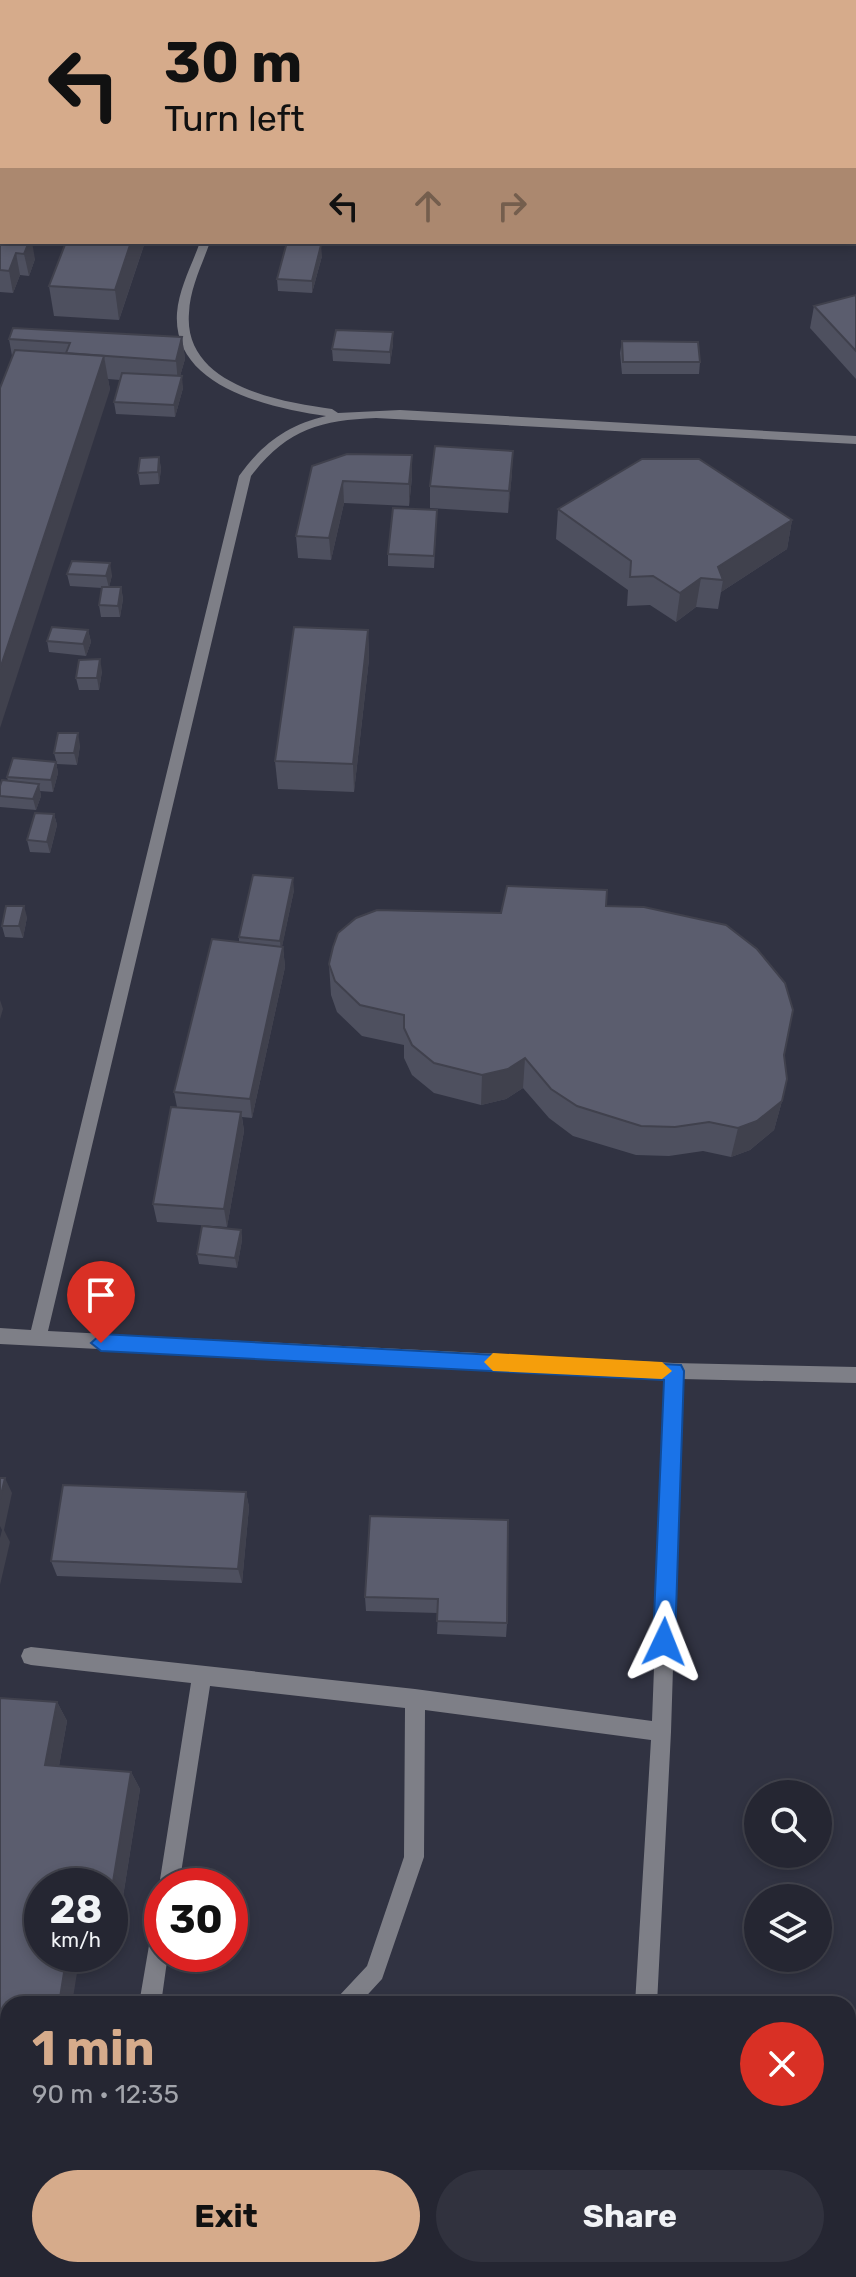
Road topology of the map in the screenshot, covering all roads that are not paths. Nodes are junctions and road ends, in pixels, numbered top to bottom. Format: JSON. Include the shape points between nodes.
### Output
{"nodes":[{"id":1,"x":204,"y":244,"type":"edge"},
{"id":2,"x":175,"y":346,"type":"edge"},
{"id":3,"x":189,"y":347,"type":"junction"},
{"id":4,"x":342,"y":414,"type":"junction"},
{"id":5,"x":856,"y":440,"type":"edge"},
{"id":6,"x":0,"y":1336,"type":"edge"},
{"id":7,"x":37,"y":1339,"type":"junction"},
{"id":8,"x":674,"y":1371,"type":"junction"},
{"id":9,"x":856,"y":1375,"type":"edge"},
{"id":10,"x":31,"y":1656,"type":"dead end"},
{"id":11,"x":202,"y":1675,"type":"junction"},
{"id":12,"x":415,"y":1699,"type":"junction"},
{"id":13,"x":661,"y":1732,"type":"junction"},
{"id":14,"x":172,"y":1868,"type":"edge"},
{"id":15,"x":155,"y":1972,"type":"edge"},
{"id":16,"x":151,"y":1996,"type":"edge"},
{"id":17,"x":352,"y":1996,"type":"edge"},
{"id":18,"x":646,"y":1996,"type":"edge"}],
"edges":[{"from":1,"to":3,"type":"street","via":[[186,301],[183,324]]},
{"from":2,"to":3,"type":"street"},
{"from":3,"to":4,"type":"street","via":[[206,368],[252,396]]},
{"from":4,"to":5,"type":"street"},
{"from":4,"to":7,"type":"street","via":[[281,437],[245,476]]},
{"from":6,"to":7,"type":"street"},
{"from":7,"to":8,"type":"street"},
{"from":8,"to":9,"type":"street"},
{"from":8,"to":13,"type":"street"},
{"from":10,"to":11,"type":"street"},
{"from":11,"to":12,"type":"street"},
{"from":11,"to":14,"type":"street"},
{"from":12,"to":13,"type":"street"},
{"from":12,"to":17,"type":"street","via":[[414,1857],[375,1972]]},
{"from":13,"to":18,"type":"street"},
{"from":15,"to":16,"type":"street"}]}
